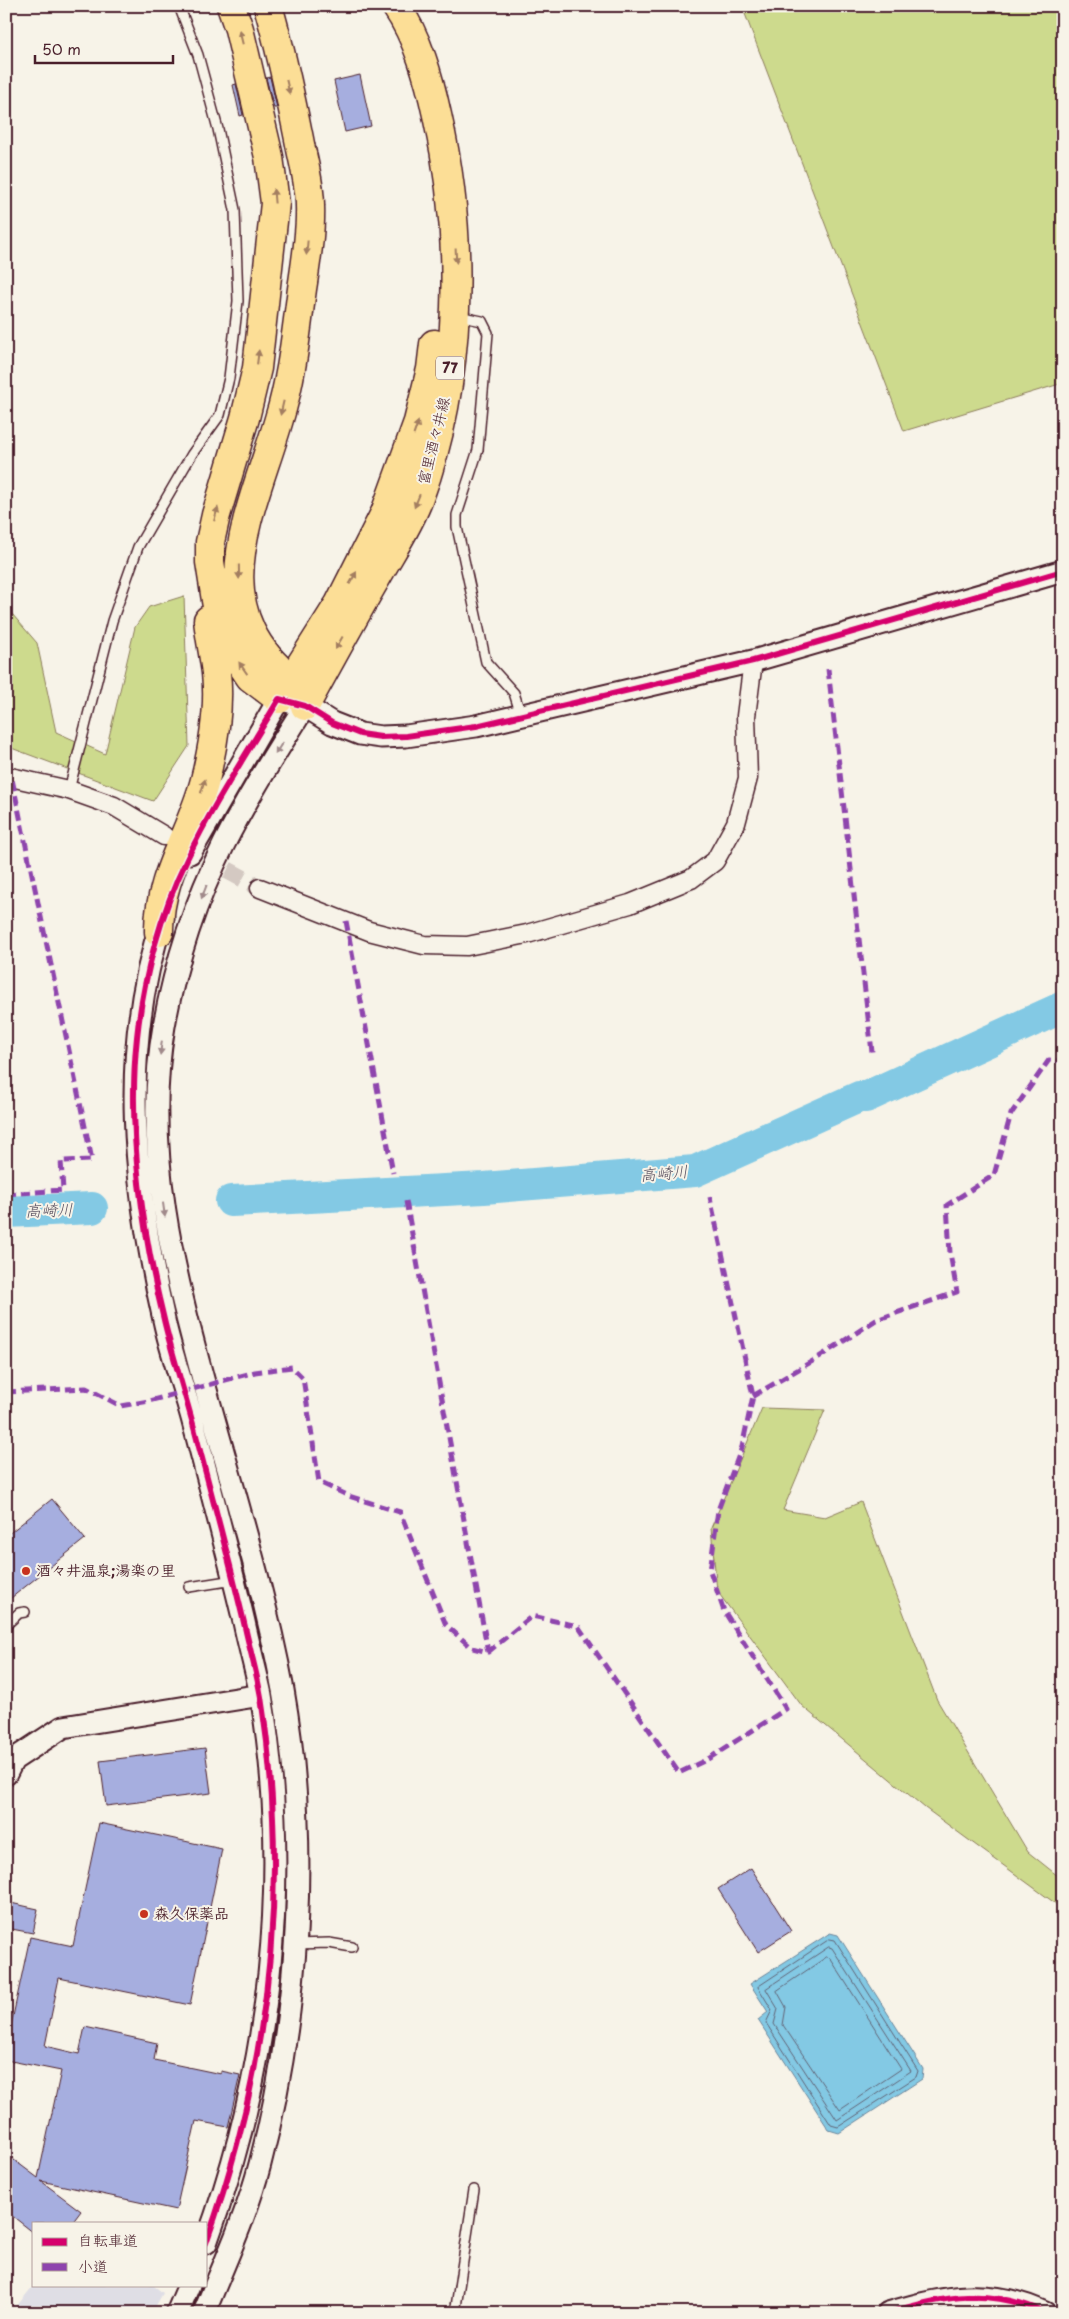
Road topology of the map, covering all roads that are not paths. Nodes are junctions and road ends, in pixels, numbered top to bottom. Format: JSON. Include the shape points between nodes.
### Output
{"nodes":[{"id":1,"x":179,"y":6,"type":"edge"},
{"id":2,"x":231,"y":6,"type":"edge"},
{"id":3,"x":268,"y":6,"type":"edge"},
{"id":4,"x":390,"y":6,"type":"edge"},
{"id":5,"x":396,"y":6,"type":"edge"},
{"id":6,"x":454,"y":316,"type":"junction"},
{"id":7,"x":210,"y":562,"type":"junction"},
{"id":8,"x":1063,"y":571,"type":"edge"},
{"id":9,"x":753,"y":661,"type":"junction"},
{"id":10,"x":292,"y":695,"type":"junction"},
{"id":11,"x":521,"y":716,"type":"junction"},
{"id":12,"x":6,"y":776,"type":"edge"},
{"id":13,"x":69,"y":790,"type":"junction"},
{"id":14,"x":164,"y":836,"type":"tunnel mouth"},
{"id":15,"x":260,"y":888,"type":"tunnel mouth"},
{"id":16,"x":158,"y":932,"type":"junction"},
{"id":17,"x":234,"y":1580,"type":"junction"},
{"id":18,"x":189,"y":1586,"type":"dead end"},
{"id":19,"x":25,"y":1612,"type":"dead end"},
{"id":20,"x":6,"y":1625,"type":"edge"},
{"id":21,"x":260,"y":1695,"type":"junction"},
{"id":22,"x":9,"y":1764,"type":"edge"},
{"id":23,"x":294,"y":1944,"type":"junction"},
{"id":24,"x":352,"y":1947,"type":"dead end"},
{"id":25,"x":474,"y":2190,"type":"dead end"},
{"id":26,"x":208,"y":2237,"type":"edge"},
{"id":27,"x":189,"y":2286,"type":"edge"},
{"id":28,"x":177,"y":2313,"type":"edge"},
{"id":29,"x":204,"y":2313,"type":"edge"},
{"id":30,"x":455,"y":2313,"type":"edge"},
{"id":31,"x":888,"y":2313,"type":"edge"},
{"id":32,"x":1045,"y":2313,"type":"edge"}],
"edges":[{"from":1,"to":13,"type":"lane","via":[[198,55],[235,210],[238,301],[229,378],[220,415],[192,454],[138,547],[112,622]]},
{"from":7,"to":2,"type":"main road","one_way":true,"via":[[210,542],[216,515],[257,368],[275,202],[270,157]]},
{"from":3,"to":10,"type":"main road","one_way":true,"via":[[289,90],[310,206],[295,351],[280,419],[243,530],[239,589],[255,641]]},
{"from":10,"to":4,"type":"main road","name":"富里酒々井線","number":"77","one_way":true,"via":[[385,513],[418,422],[432,369],[438,268],[434,170],[416,86]]},
{"from":5,"to":6,"type":"main road","name":"富里酒々井線","number":"77","one_way":true,"via":[[426,72],[449,174],[456,261]]},
{"from":6,"to":10,"type":"main road","name":"富里酒々井線","number":"77","one_way":true,"via":[[445,403],[419,498]]},
{"from":6,"to":11,"type":"lane","via":[[477,318],[486,325],[488,333],[478,450],[456,527],[486,662],[514,693]]},
{"from":10,"to":7,"type":"main road","one_way":true,"via":[[250,677],[228,644],[218,613]]},
{"from":16,"to":7,"type":"main road","one_way":true,"via":[[161,897],[205,779],[214,730],[216,675],[205,583]]},
{"from":8,"to":9,"type":"street"},
{"from":9,"to":11,"type":"street"},
{"from":9,"to":15,"type":"street","via":[[746,716],[748,778],[736,823],[715,861],[692,880],[630,904],[536,932],[467,946],[424,945],[370,931]]},
{"from":10,"to":11,"type":"street","via":[[332,723],[360,734],[381,737],[476,726]]},
{"from":10,"to":16,"type":"street","via":[[202,830],[172,892]]},
{"from":10,"to":23,"type":"street","one_way":true,"via":[[244,806],[222,847],[178,969],[164,1026],[157,1102],[162,1196],[170,1246],[191,1336],[257,1576],[283,1692],[296,1809],[298,1910]]},
{"from":12,"to":13,"type":"street"},
{"from":13,"to":14,"type":"street","via":[[114,806]]},
{"from":16,"to":17,"type":"street","via":[[137,1036],[134,1098],[141,1195],[164,1323]]},
{"from":17,"to":18,"type":"lane"},
{"from":17,"to":21,"type":"street"},
{"from":19,"to":20,"type":"lane","via":[[19,1613]]},
{"from":21,"to":22,"type":"street","via":[[63,1727]]},
{"from":21,"to":26,"type":"street","via":[[274,1814],[268,1988],[252,2088]]},
{"from":23,"to":24,"type":"lane","via":[[329,1943]]},
{"from":23,"to":29,"type":"street","via":[[276,2093],[260,2167]]},
{"from":25,"to":30,"type":"lane"},
{"from":27,"to":28,"type":"street"},
{"from":31,"to":32,"type":"street","via":[[933,2300],[965,2296],[1007,2299]]}]}
